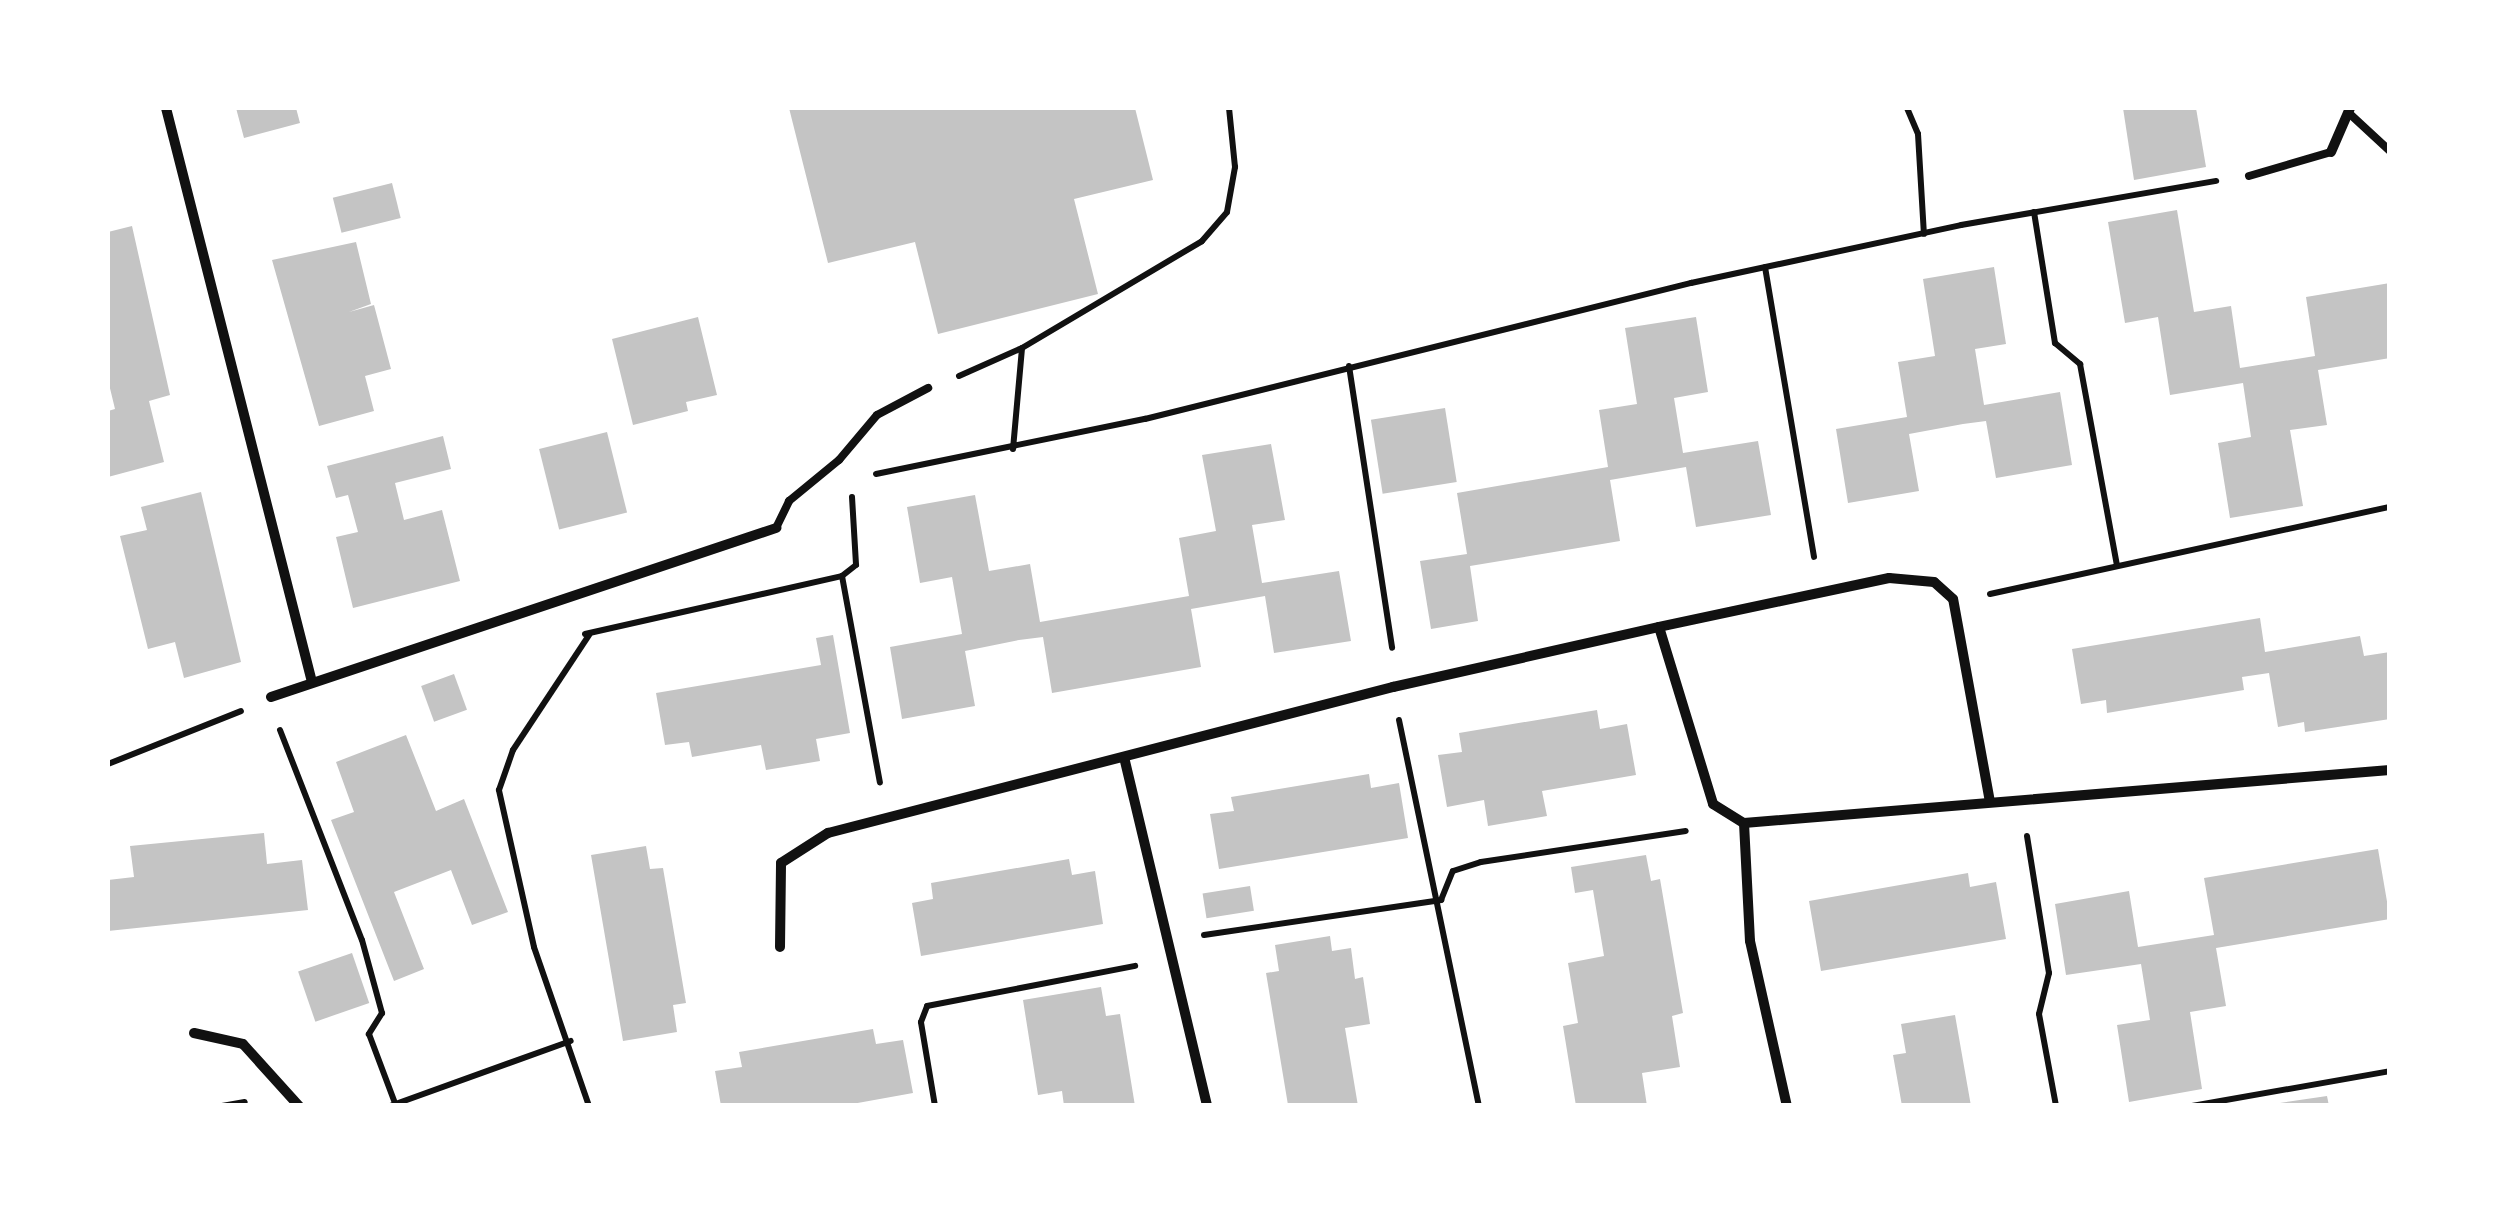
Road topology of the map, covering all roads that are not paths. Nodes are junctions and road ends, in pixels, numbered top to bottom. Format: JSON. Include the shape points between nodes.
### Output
{"nodes":[{"id":1,"x":166,"y":108,"type":"edge"},
{"id":2,"x":2350,"y":111,"type":"edge"},
{"id":3,"x":2390,"y":150,"type":"edge"},
{"id":4,"x":2331,"y":152,"type":"joint"},
{"id":5,"x":2249,"y":176,"type":"road end"},
{"id":6,"x":928,"y":388,"type":"road end"},
{"id":7,"x":776,"y":528,"type":"joint"},
{"id":8,"x":1659,"y":627,"type":"junction"},
{"id":9,"x":312,"y":682,"type":"junction"},
{"id":10,"x":271,"y":697,"type":"road end"},
{"id":11,"x":1124,"y":757,"type":"junction"},
{"id":12,"x":2390,"y":770,"type":"edge"},
{"id":13,"x":1990,"y":802,"type":"junction"},
{"id":14,"x":1744,"y":823,"type":"junction"},
{"id":15,"x":780,"y":947,"type":"dead end"},
{"id":16,"x":194,"y":1033,"type":"dead end"},
{"id":17,"x":300,"y":1106,"type":"edge"},
{"id":18,"x":1208,"y":1106,"type":"edge"},
{"id":19,"x":1787,"y":1106,"type":"edge"}],
"edges":[{"from":1,"to":9,"type":"street"},
{"from":2,"to":3,"type":"lane"},
{"from":2,"to":4,"type":"street"},
{"from":4,"to":5,"type":"lane"},
{"from":6,"to":7,"type":"lane","via":[[877,415],[839,460],[789,501]]},
{"from":7,"to":9,"type":"street"},
{"from":8,"to":11,"type":"street"},
{"from":8,"to":13,"type":"street","via":[[1914,575],[1953,599]]},
{"from":8,"to":14,"type":"street","via":[[1712,804]]},
{"from":9,"to":10,"type":"street"},
{"from":11,"to":15,"type":"street","via":[[828,833],[781,863]]},
{"from":11,"to":18,"type":"street"},
{"from":12,"to":13,"type":"street"},
{"from":13,"to":14,"type":"street"},
{"from":14,"to":19,"type":"street","via":[[1750,941]]},
{"from":16,"to":17,"type":"street","via":[[243,1044]]}]}
